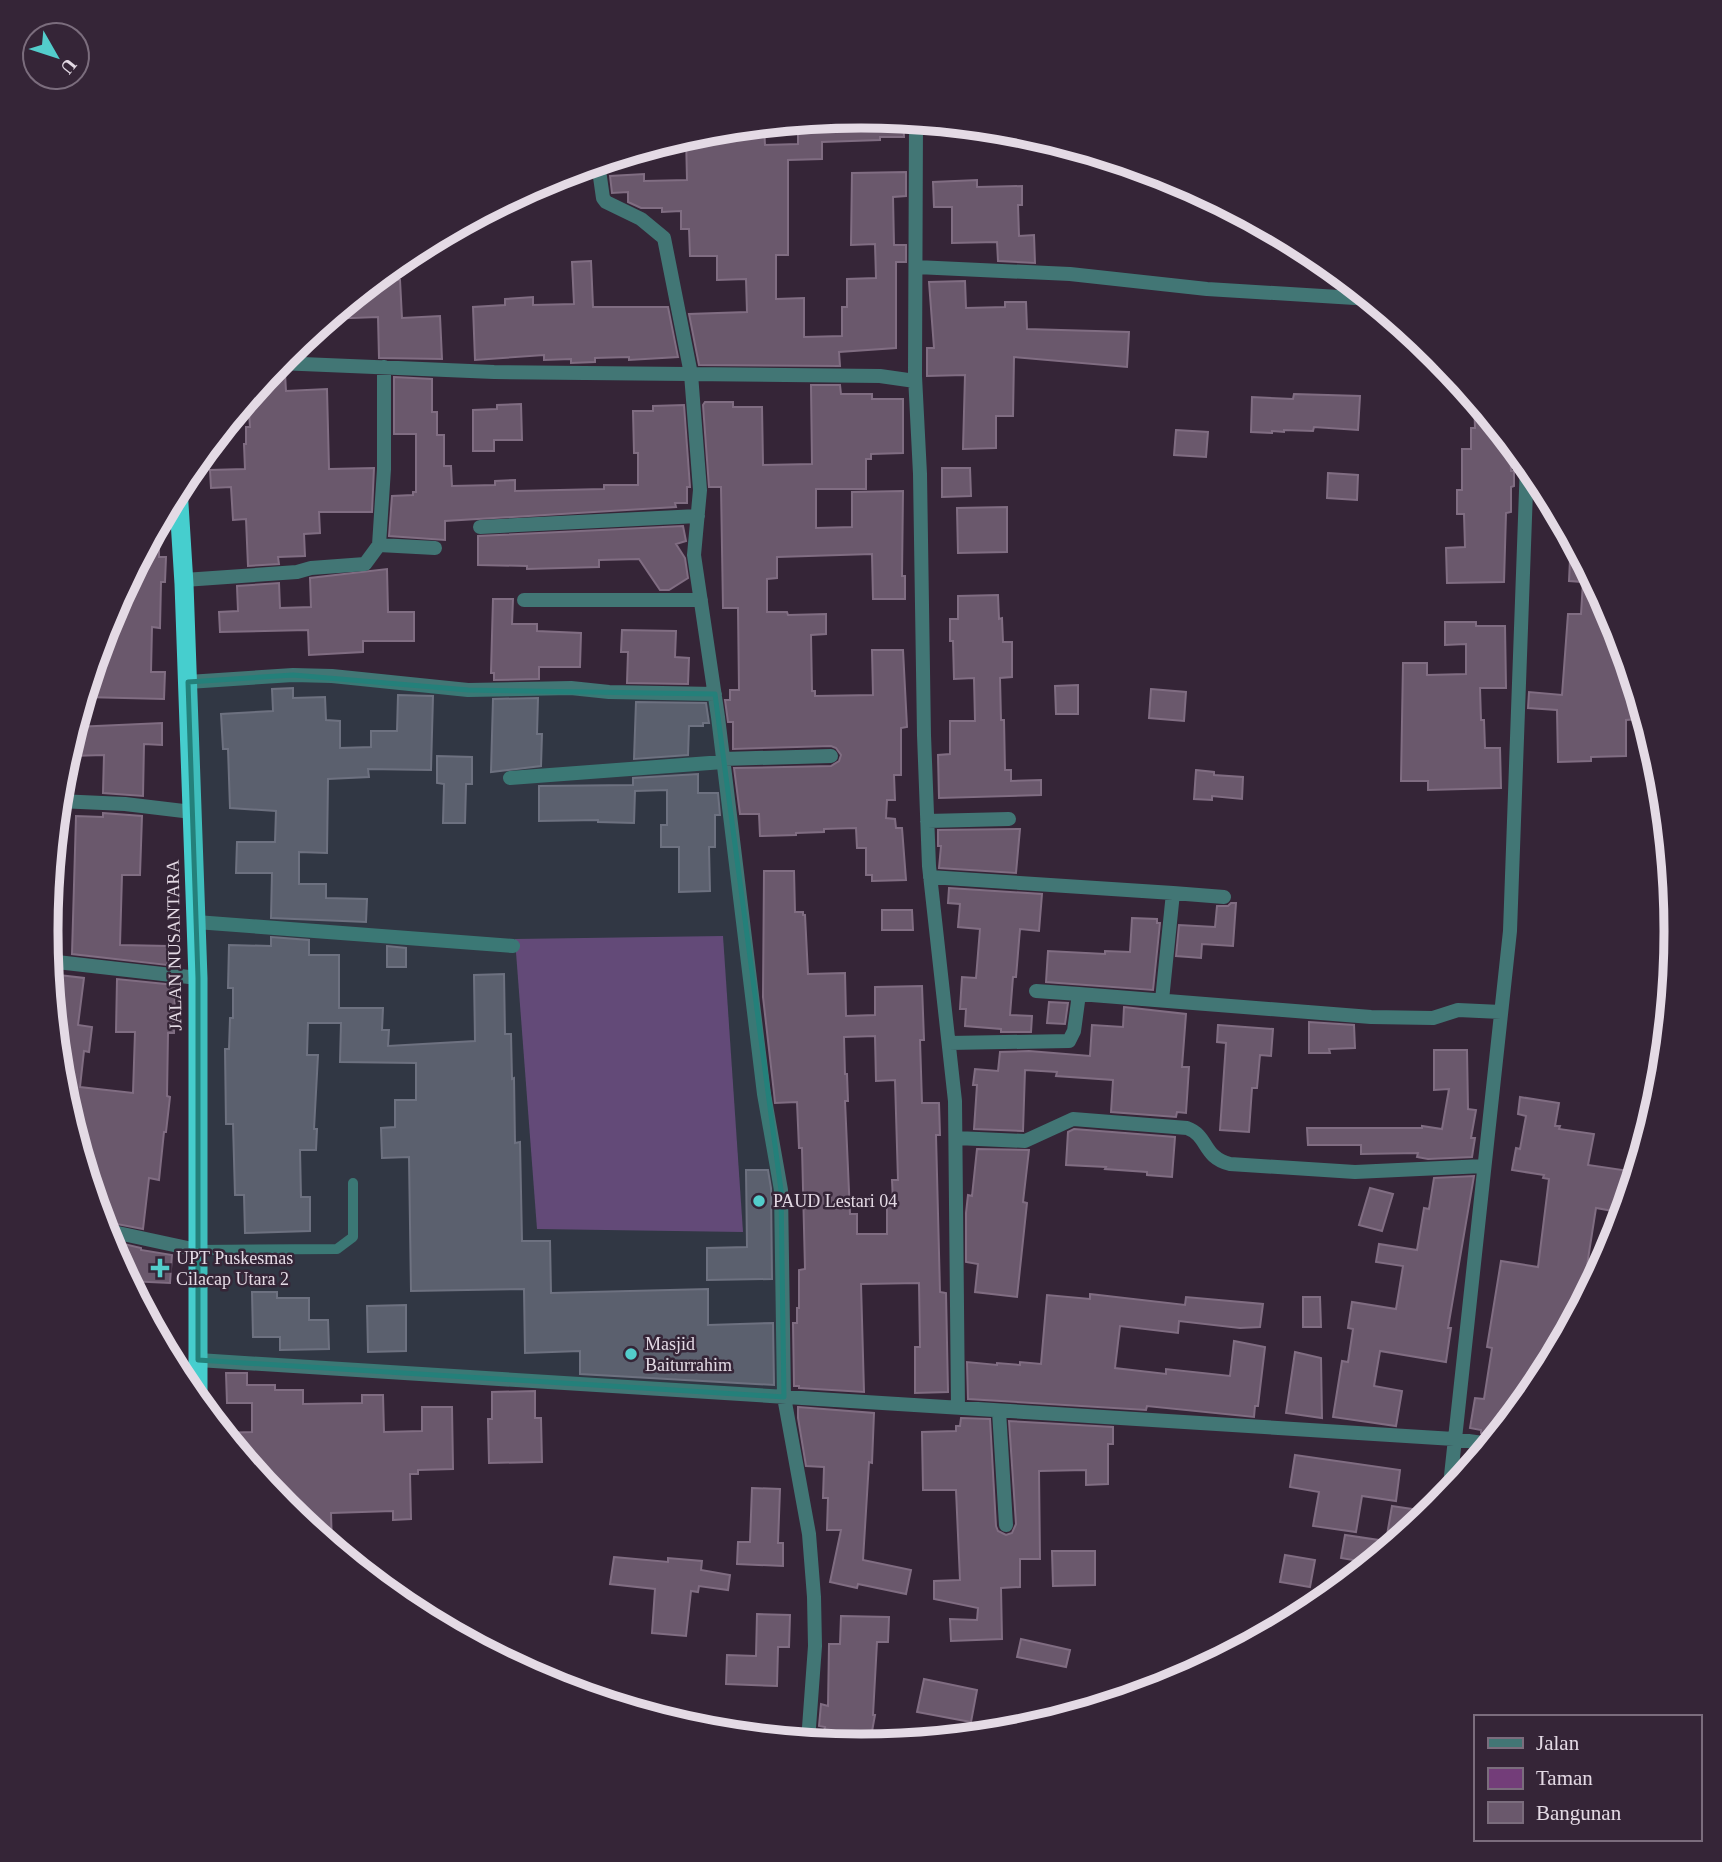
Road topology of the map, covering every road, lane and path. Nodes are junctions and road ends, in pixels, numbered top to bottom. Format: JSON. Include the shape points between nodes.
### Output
{"nodes":[{"id":1,"x":916,"y":129,"type":"edge"},
{"id":2,"x":599,"y":171,"type":"edge"},
{"id":3,"x":916,"y":267,"type":"junction"},
{"id":4,"x":1355,"y":298,"type":"edge"},
{"id":5,"x":292,"y":364,"type":"edge"},
{"id":6,"x":384,"y":367,"type":"junction"},
{"id":7,"x":691,"y":374,"type":"junction"},
{"id":8,"x":915,"y":381,"type":"junction"},
{"id":9,"x":1526,"y":481,"type":"edge"},
{"id":10,"x":179,"y":507,"type":"edge"},
{"id":11,"x":698,"y":516,"type":"junction"},
{"id":12,"x":480,"y":527,"type":"dead end"},
{"id":13,"x":379,"y":545,"type":"junction"},
{"id":14,"x":435,"y":548,"type":"dead end"},
{"id":15,"x":184,"y":580,"type":"junction"},
{"id":16,"x":524,"y":600,"type":"dead end"},
{"id":17,"x":701,"y":600,"type":"junction"},
{"id":18,"x":188,"y":681,"type":"junction"},
{"id":19,"x":715,"y":694,"type":"junction"},
{"id":20,"x":831,"y":756,"type":"dead end"},
{"id":21,"x":723,"y":761,"type":"junction"},
{"id":22,"x":510,"y":778,"type":"dead end"},
{"id":23,"x":69,"y":802,"type":"edge"},
{"id":24,"x":192,"y":812,"type":"junction"},
{"id":25,"x":1009,"y":819,"type":"dead end"},
{"id":26,"x":927,"y":821,"type":"junction"},
{"id":27,"x":930,"y":877,"type":"junction"},
{"id":28,"x":1173,"y":893,"type":"junction"},
{"id":29,"x":1224,"y":897,"type":"dead end"},
{"id":30,"x":196,"y":922,"type":"junction"},
{"id":31,"x":513,"y":946,"type":"dead end"},
{"id":32,"x":59,"y":962,"type":"edge"},
{"id":33,"x":198,"y":978,"type":"junction"},
{"id":34,"x":1036,"y":991,"type":"dead end"},
{"id":35,"x":1079,"y":994,"type":"junction"},
{"id":36,"x":1162,"y":1000,"type":"junction"},
{"id":37,"x":1501,"y":1012,"type":"junction"},
{"id":38,"x":949,"y":1043,"type":"junction"},
{"id":39,"x":956,"y":1138,"type":"junction"},
{"id":40,"x":1484,"y":1166,"type":"junction"},
{"id":41,"x":353,"y":1183,"type":"dead end"},
{"id":42,"x":117,"y":1233,"type":"edge"},
{"id":43,"x":197,"y":1250,"type":"junction"},
{"id":44,"x":191,"y":1372,"type":"edge"},
{"id":45,"x":784,"y":1397,"type":"junction"},
{"id":46,"x":958,"y":1408,"type":"junction"},
{"id":47,"x":999,"y":1411,"type":"junction"},
{"id":48,"x":1454,"y":1440,"type":"junction"},
{"id":49,"x":1480,"y":1443,"type":"edge"},
{"id":50,"x":1451,"y":1476,"type":"edge"},
{"id":51,"x":1006,"y":1525,"type":"dead end"},
{"id":52,"x":809,"y":1733,"type":"edge"}],
"edges":[{"from":1,"to":3,"type":"street"},
{"from":2,"to":7,"type":"street","via":[[606,202],[641,219],[664,238]]},
{"from":3,"to":4,"type":"street"},
{"from":3,"to":8,"type":"street"},
{"from":5,"to":6,"type":"street"},
{"from":6,"to":7,"type":"street"},
{"from":6,"to":13,"type":"street"},
{"from":7,"to":8,"type":"street","via":[[880,376]]},
{"from":7,"to":11,"type":"street"},
{"from":8,"to":26,"type":"street"},
{"from":9,"to":37,"type":"street","via":[[1510,931]]},
{"from":10,"to":15,"type":"highway","name":"JALAN NUSANTARA"},
{"from":11,"to":12,"type":"street"},
{"from":11,"to":17,"type":"street","via":[[694,555]]},
{"from":13,"to":14,"type":"street"},
{"from":13,"to":15,"type":"street","via":[[359,566]]},
{"from":15,"to":18,"type":"highway","name":"JALAN NUSANTARA"},
{"from":16,"to":17,"type":"street"},
{"from":17,"to":19,"type":"street"},
{"from":18,"to":19,"type":"street","via":[[293,675],[468,690],[571,688]]},
{"from":18,"to":24,"type":"highway","name":"JALAN NUSANTARA"},
{"from":19,"to":21,"type":"street"},
{"from":20,"to":21,"type":"street"},
{"from":21,"to":22,"type":"street"},
{"from":21,"to":45,"type":"street","via":[[764,1094],[781,1190]]},
{"from":23,"to":24,"type":"street"},
{"from":24,"to":30,"type":"highway","name":"JALAN NUSANTARA"},
{"from":25,"to":26,"type":"street"},
{"from":26,"to":27,"type":"street"},
{"from":27,"to":28,"type":"street"},
{"from":27,"to":38,"type":"street"},
{"from":28,"to":29,"type":"street"},
{"from":28,"to":36,"type":"street"},
{"from":30,"to":31,"type":"street"},
{"from":30,"to":33,"type":"highway","name":"JALAN NUSANTARA"},
{"from":32,"to":33,"type":"street"},
{"from":33,"to":43,"type":"highway","name":"JALAN NUSANTARA"},
{"from":34,"to":35,"type":"street"},
{"from":35,"to":36,"type":"street"},
{"from":35,"to":38,"type":"street","via":[[1069,1041]]},
{"from":36,"to":37,"type":"street","via":[[1371,1017],[1433,1018],[1458,1010]]},
{"from":37,"to":40,"type":"street"},
{"from":38,"to":39,"type":"street"},
{"from":39,"to":40,"type":"street","via":[[1025,1141],[1073,1119],[1187,1128],[1199,1134],[1213,1157],[1230,1164],[1355,1172]]},
{"from":39,"to":46,"type":"street"},
{"from":40,"to":48,"type":"street"},
{"from":41,"to":43,"type":"lane","via":[[353,1237],[337,1249]]},
{"from":42,"to":43,"type":"street"},
{"from":43,"to":44,"type":"highway","name":"JALAN NUSANTARA"},
{"from":44,"to":45,"type":"street"},
{"from":45,"to":46,"type":"street"},
{"from":45,"to":52,"type":"street","via":[[809,1534],[814,1597]]},
{"from":46,"to":47,"type":"street"},
{"from":47,"to":48,"type":"street"},
{"from":47,"to":51,"type":"street"},
{"from":48,"to":49,"type":"street"},
{"from":48,"to":50,"type":"street"}]}
